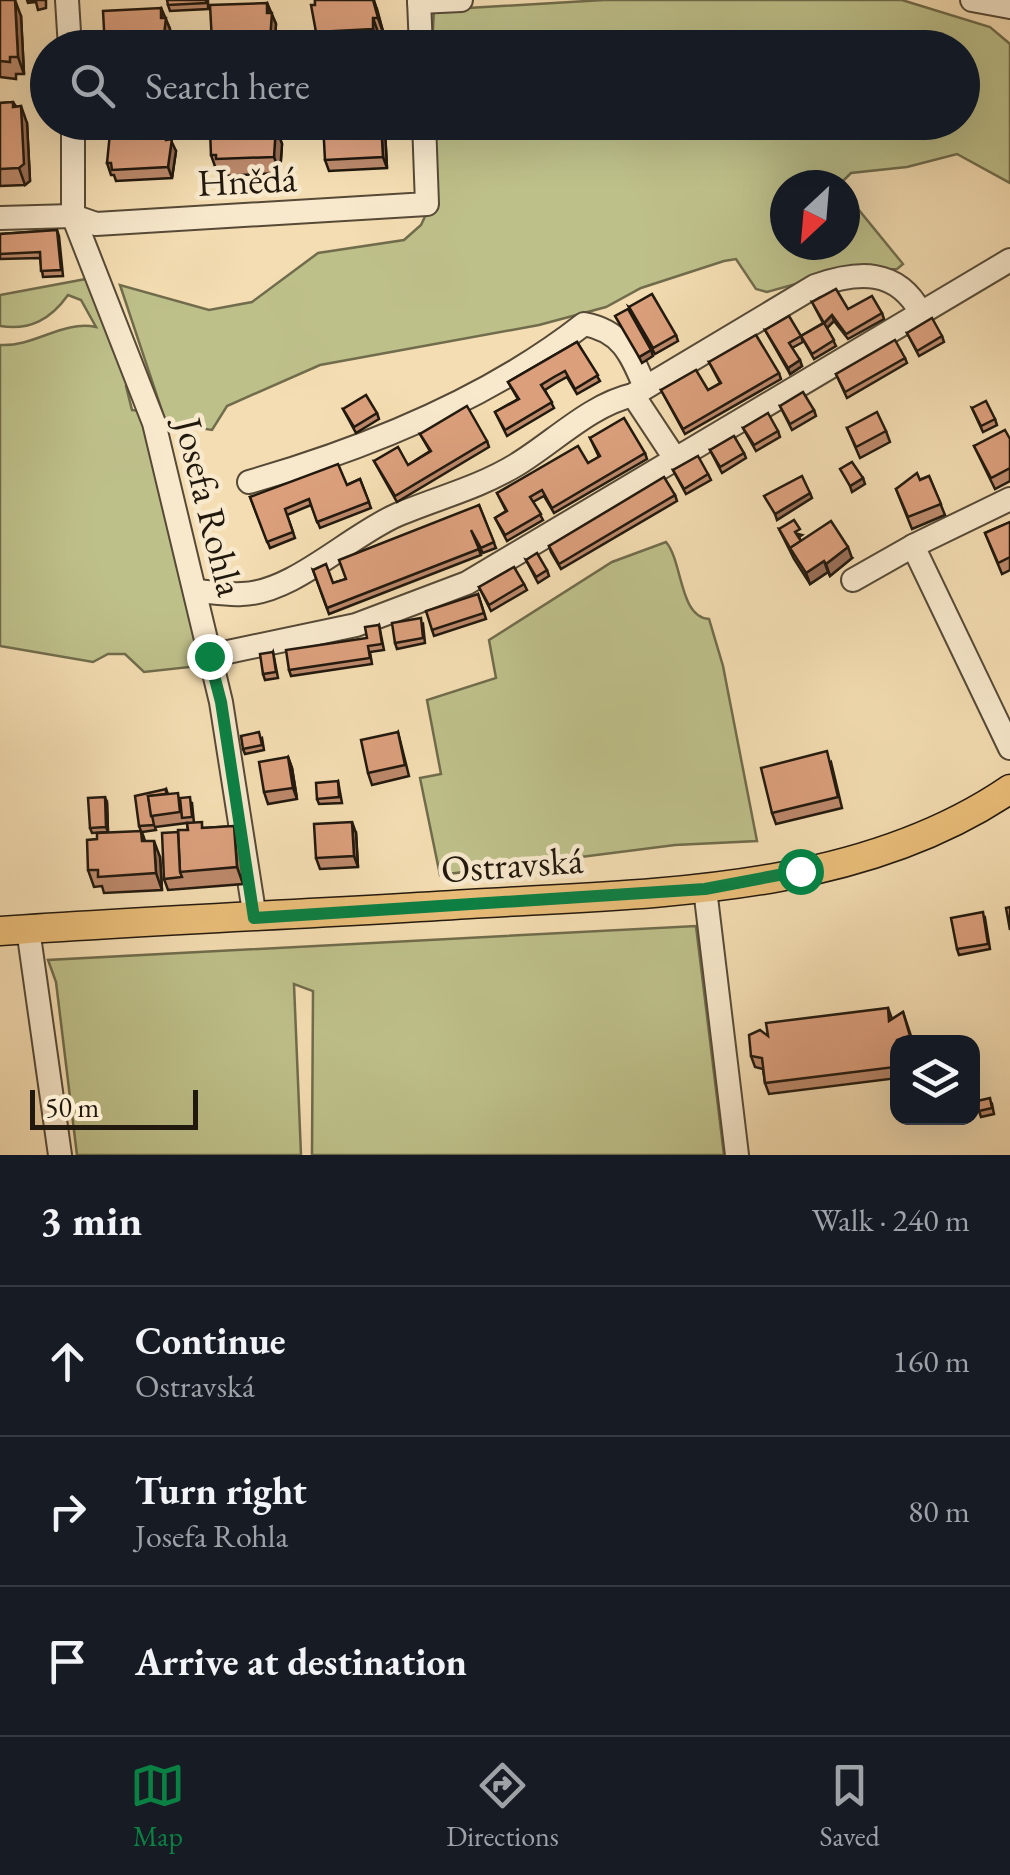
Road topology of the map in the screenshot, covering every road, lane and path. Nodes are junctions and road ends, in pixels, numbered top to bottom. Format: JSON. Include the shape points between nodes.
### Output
{"nodes":[{"id":1,"x":67,"y":0,"type":"edge"},
{"id":2,"x":461,"y":0,"type":"edge"},
{"id":3,"x":972,"y":0,"type":"edge"},
{"id":4,"x":418,"y":1,"type":"edge"},
{"id":5,"x":1010,"y":7,"type":"edge"},
{"id":6,"x":69,"y":30,"type":"edge"},
{"id":7,"x":420,"y":30,"type":"edge"},
{"id":8,"x":73,"y":140,"type":"edge"},
{"id":9,"x":425,"y":140,"type":"edge"},
{"id":10,"x":72,"y":216,"type":"junction"},
{"id":11,"x":0,"y":218,"type":"edge"},
{"id":12,"x":1010,"y":260,"type":"edge"},
{"id":13,"x":921,"y":314,"type":"junction"},
{"id":14,"x":639,"y":391,"type":"junction"},
{"id":15,"x":674,"y":457,"type":"junction"},
{"id":16,"x":249,"y":482,"type":"dead end"},
{"id":17,"x":1010,"y":499,"type":"edge"},
{"id":18,"x":913,"y":546,"type":"junction"},
{"id":19,"x":853,"y":580,"type":"dead end"},
{"id":20,"x":196,"y":590,"type":"junction"},
{"id":21,"x":209,"y":656,"type":"junction"},
{"id":22,"x":1010,"y":748,"type":"edge"},
{"id":23,"x":1010,"y":789,"type":"edge"},
{"id":24,"x":705,"y":889,"type":"junction"},
{"id":25,"x":254,"y":918,"type":"junction"},
{"id":26,"x":28,"y":929,"type":"junction"},
{"id":27,"x":0,"y":931,"type":"edge"},
{"id":28,"x":60,"y":1155,"type":"edge"},
{"id":29,"x":737,"y":1155,"type":"edge"}],
"edges":[{"from":1,"to":6,"type":"street"},
{"from":2,"to":4,"type":"street"},
{"from":3,"to":5,"type":"street"},
{"from":4,"to":7,"type":"street"},
{"from":8,"to":10,"type":"street","name":"Josefa Rohla"},
{"from":9,"to":10,"type":"street","name":"Hnědá","via":[[427,204],[96,224]]},
{"from":10,"to":11,"type":"street","name":"Hnědá"},
{"from":10,"to":20,"type":"street","name":"Josefa Rohla","via":[[154,423]]},
{"from":12,"to":13,"type":"street"},
{"from":13,"to":14,"type":"street","via":[[912,296],[885,276],[848,274],[815,286]]},
{"from":13,"to":15,"type":"street"},
{"from":14,"to":15,"type":"street"},
{"from":14,"to":16,"type":"street","via":[[626,344],[606,328],[584,324],[540,358],[352,452]]},
{"from":14,"to":20,"type":"street","via":[[608,401],[499,476],[343,543],[284,584],[245,595]]},
{"from":15,"to":21,"type":"street","via":[[468,583],[356,625]]},
{"from":17,"to":18,"type":"street"},
{"from":18,"to":19,"type":"street"},
{"from":18,"to":22,"type":"street"},
{"from":20,"to":21,"type":"street","name":"Josefa Rohla"},
{"from":21,"to":25,"type":"street","name":"Josefa Rohla"},
{"from":23,"to":24,"type":"main road","name":"Ostravská","via":[[889,848]]},
{"from":24,"to":25,"type":"main road","name":"Ostravská"},
{"from":24,"to":29,"type":"street"},
{"from":25,"to":26,"type":"main road","name":"Ostravská"},
{"from":26,"to":27,"type":"main road","name":"Ostravská"},
{"from":26,"to":28,"type":"street"}]}
